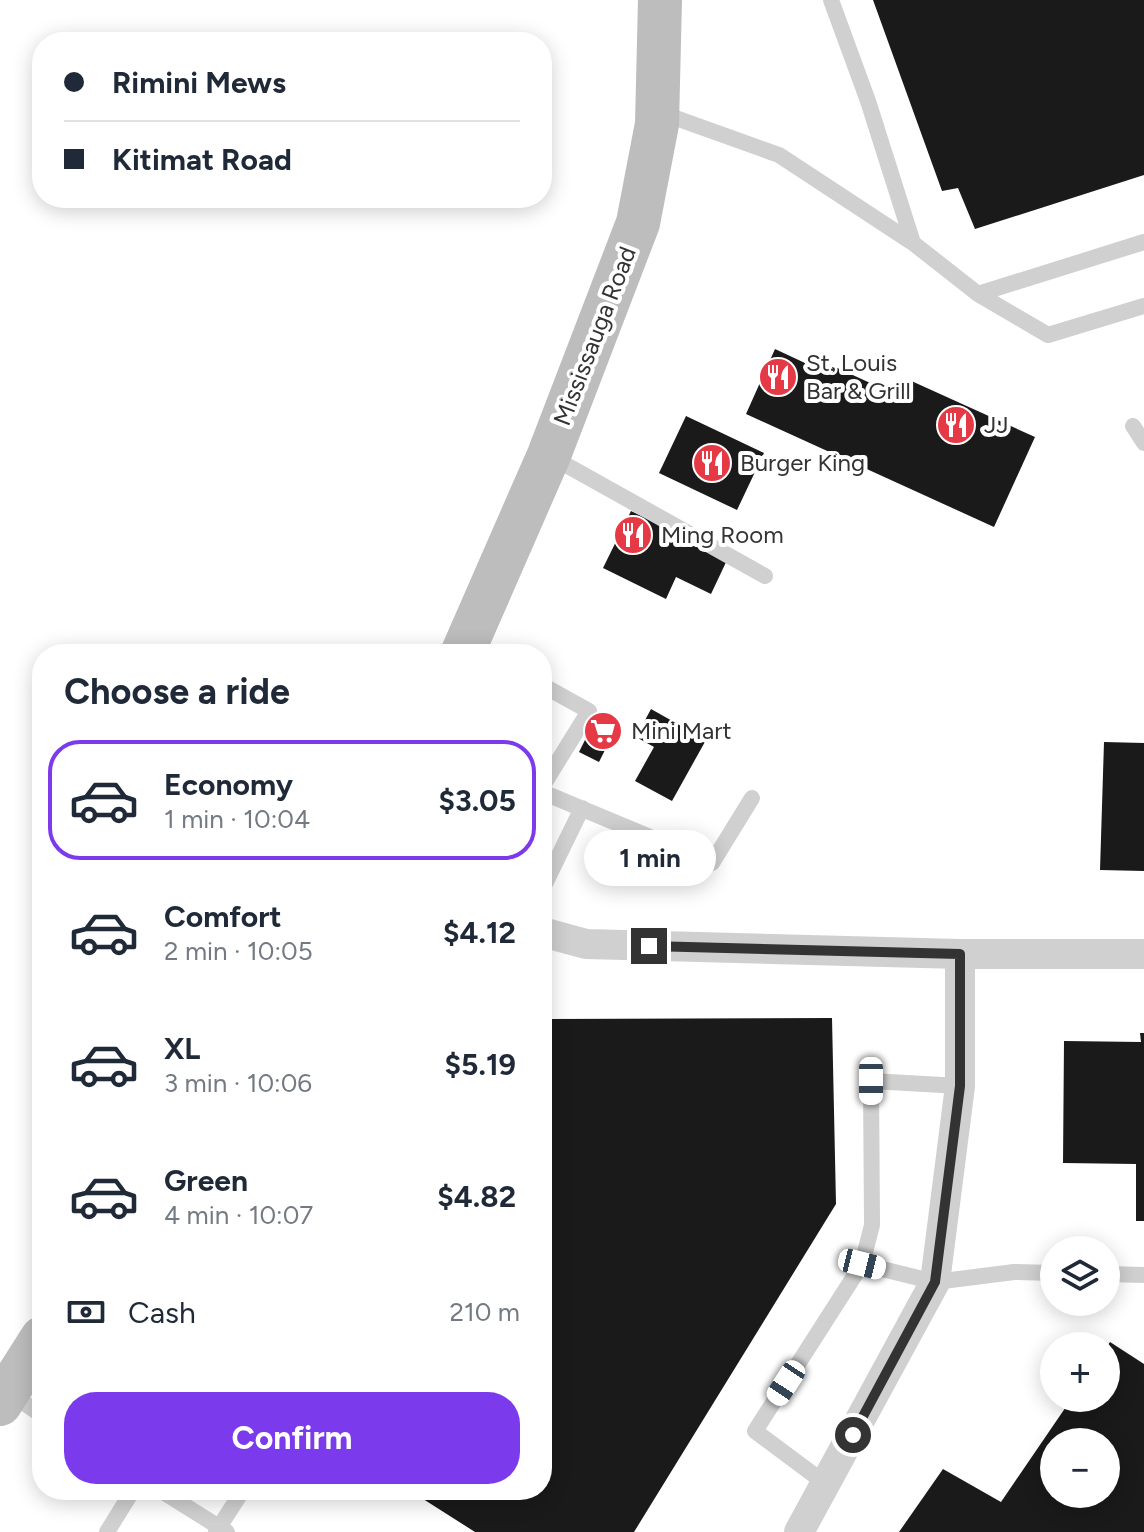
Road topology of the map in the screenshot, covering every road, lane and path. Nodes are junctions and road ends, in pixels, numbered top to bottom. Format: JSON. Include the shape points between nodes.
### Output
{"nodes":[{"id":1,"x":660,"y":0,"type":"edge"},
{"id":2,"x":831,"y":0,"type":"edge"},
{"id":3,"x":657,"y":112,"type":"junction"},
{"id":4,"x":1144,"y":242,"type":"edge"},
{"id":5,"x":913,"y":243,"type":"junction"},
{"id":6,"x":978,"y":294,"type":"junction"},
{"id":7,"x":1144,"y":306,"type":"edge"},
{"id":8,"x":1133,"y":426,"type":"dead end"},
{"id":9,"x":1144,"y":443,"type":"edge"},
{"id":10,"x":549,"y":455,"type":"junction"},
{"id":11,"x":765,"y":576,"type":"dead end"},
{"id":12,"x":474,"y":644,"type":"edge"},
{"id":13,"x":552,"y":691,"type":"edge"},
{"id":14,"x":552,"y":772,"type":"edge"},
{"id":15,"x":552,"y":794,"type":"edge"},
{"id":16,"x":752,"y":798,"type":"dead end"},
{"id":17,"x":582,"y":808,"type":"junction"},
{"id":18,"x":552,"y":870,"type":"edge"},
{"id":19,"x":552,"y":935,"type":"edge"},
{"id":20,"x":960,"y":954,"type":"junction"},
{"id":21,"x":1144,"y":954,"type":"edge"},
{"id":22,"x":960,"y":1086,"type":"junction"},
{"id":23,"x":862,"y":1264,"type":"junction"},
{"id":24,"x":1040,"y":1273,"type":"edge"},
{"id":25,"x":1120,"y":1274,"type":"edge"},
{"id":26,"x":1144,"y":1275,"type":"edge"},
{"id":27,"x":935,"y":1282,"type":"junction"},
{"id":28,"x":32,"y":1364,"type":"edge"},
{"id":29,"x":17,"y":1404,"type":"edge"},
{"id":30,"x":826,"y":1484,"type":"junction"},
{"id":31,"x":127,"y":1500,"type":"edge"},
{"id":32,"x":175,"y":1500,"type":"edge"},
{"id":33,"x":238,"y":1500,"type":"edge"},
{"id":34,"x":221,"y":1530,"type":"edge"},
{"id":35,"x":107,"y":1532,"type":"edge"},
{"id":36,"x":799,"y":1532,"type":"edge"}],
"edges":[{"from":1,"to":3,"type":"main road","name":"Mississauga Road"},
{"from":2,"to":5,"type":"lane"},
{"from":3,"to":5,"type":"lane","via":[[779,155]]},
{"from":3,"to":10,"type":"main road","name":"Mississauga Road","via":[[638,223]]},
{"from":4,"to":6,"type":"lane"},
{"from":5,"to":6,"type":"lane"},
{"from":6,"to":7,"type":"lane","via":[[1048,335]]},
{"from":8,"to":9,"type":"lane"},
{"from":10,"to":11,"type":"lane"},
{"from":10,"to":12,"type":"main road","name":"Mississauga Road"},
{"from":13,"to":14,"type":"lane","via":[[589,711]]},
{"from":15,"to":17,"type":"lane"},
{"from":16,"to":17,"type":"lane","via":[[712,863]]},
{"from":17,"to":18,"type":"lane"},
{"from":19,"to":20,"type":"street","via":[[586,944]]},
{"from":20,"to":21,"type":"street"},
{"from":20,"to":22,"type":"street"},
{"from":22,"to":23,"type":"lane","via":[[871,1081],[872,1225]]},
{"from":22,"to":27,"type":"street"},
{"from":23,"to":27,"type":"lane"},
{"from":23,"to":30,"type":"lane","via":[[755,1431]]},
{"from":24,"to":27,"type":"lane"},
{"from":25,"to":26,"type":"lane"},
{"from":27,"to":30,"type":"street"},
{"from":28,"to":29,"type":"main road"},
{"from":30,"to":36,"type":"street"},
{"from":31,"to":35,"type":"lane"},
{"from":32,"to":34,"type":"lane"},
{"from":33,"to":34,"type":"lane"}]}
